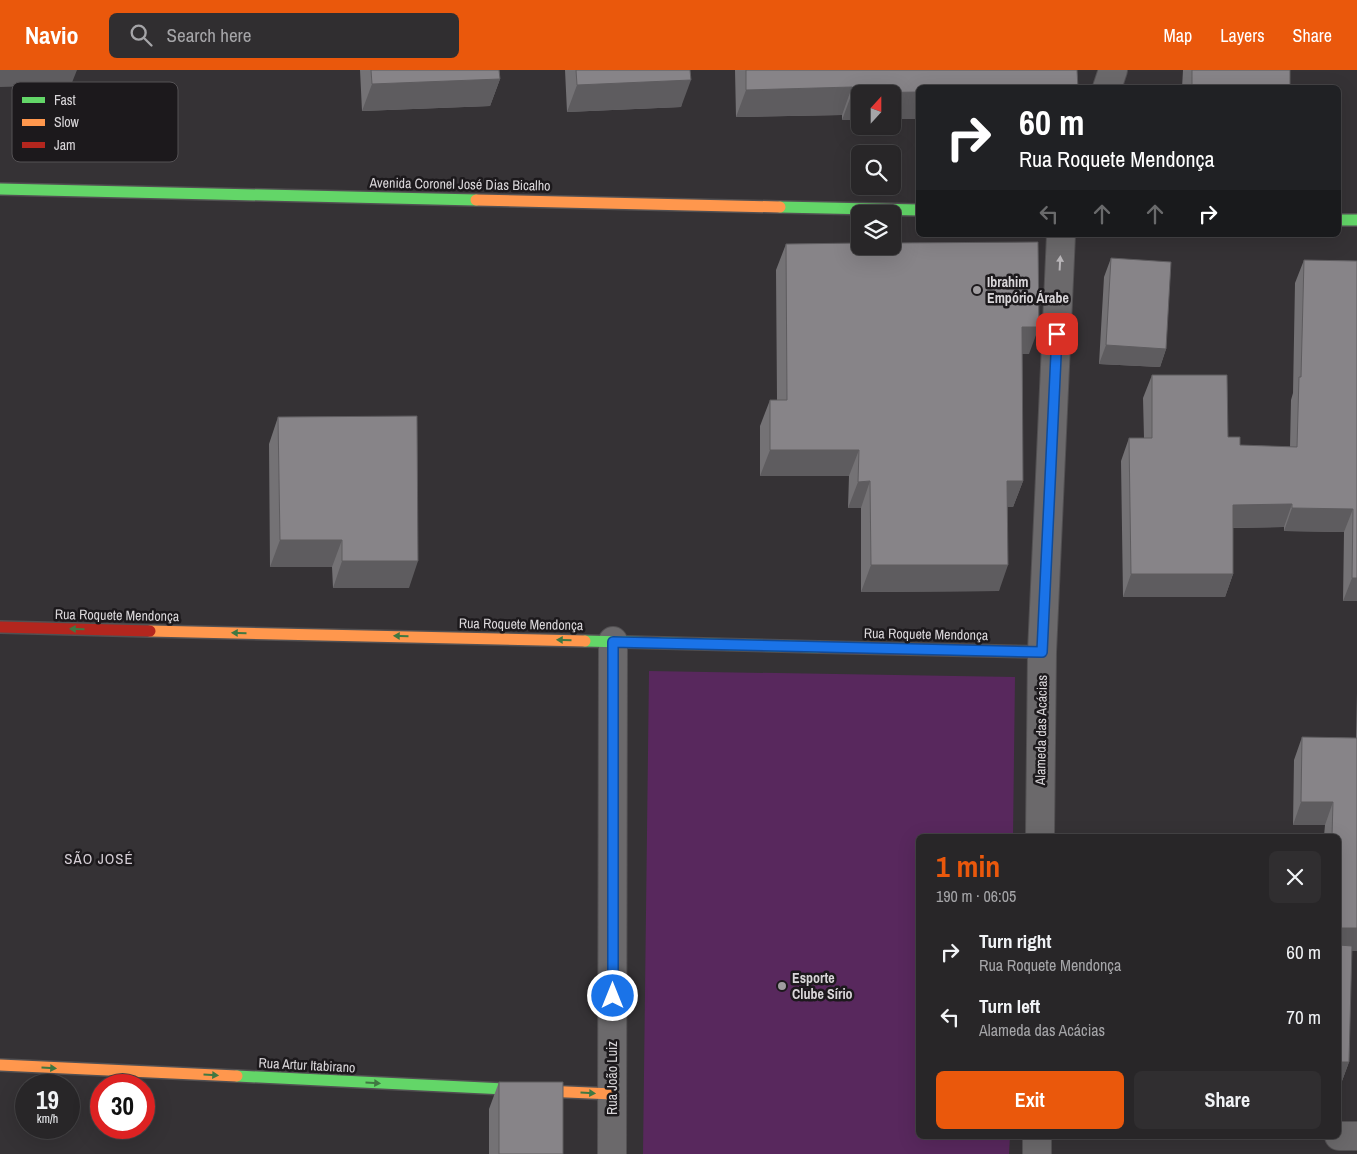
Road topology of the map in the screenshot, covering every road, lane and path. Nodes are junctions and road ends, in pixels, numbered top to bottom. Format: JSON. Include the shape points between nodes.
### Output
{"nodes":[{"id":1,"x":1113,"y":70,"type":"edge"},
{"id":2,"x":1108,"y":85,"type":"edge"},
{"id":3,"x":0,"y":189,"type":"edge"},
{"id":4,"x":916,"y":210,"type":"edge"},
{"id":5,"x":1341,"y":220,"type":"edge"},
{"id":6,"x":1357,"y":220,"type":"edge"},
{"id":7,"x":1061,"y":237,"type":"edge"},
{"id":8,"x":0,"y":627,"type":"edge"},
{"id":9,"x":613,"y":642,"type":"junction"},
{"id":10,"x":1042,"y":652,"type":"junction"},
{"id":11,"x":1040,"y":834,"type":"edge"},
{"id":12,"x":0,"y":1066,"type":"edge"},
{"id":13,"x":613,"y":1094,"type":"junction"},
{"id":14,"x":1341,"y":1136,"type":"edge"},
{"id":15,"x":1357,"y":1136,"type":"edge"},
{"id":16,"x":1037,"y":1139,"type":"edge"},
{"id":17,"x":612,"y":1154,"type":"edge"},
{"id":18,"x":1037,"y":1154,"type":"edge"}],
"edges":[{"from":1,"to":2,"type":"street"},
{"from":3,"to":4,"type":"street","name":"Avenida Coronel José Dias Bicalho"},
{"from":5,"to":6,"type":"street"},
{"from":10,"to":7,"type":"street","name":"Alameda das Acácias","one_way":true},
{"from":9,"to":8,"type":"street","name":"Rua Roquete Mendonça","one_way":true},
{"from":9,"to":10,"type":"street","name":"Rua Roquete Mendonça"},
{"from":9,"to":13,"type":"street","name":"Rua João Luiz"},
{"from":10,"to":11,"type":"street","name":"Alameda das Acácias"},
{"from":12,"to":13,"type":"street","name":"Rua Artur Itabirano","one_way":true},
{"from":13,"to":17,"type":"street","name":"Rua João Luiz"},
{"from":14,"to":15,"type":"street"},
{"from":16,"to":18,"type":"street"}]}
